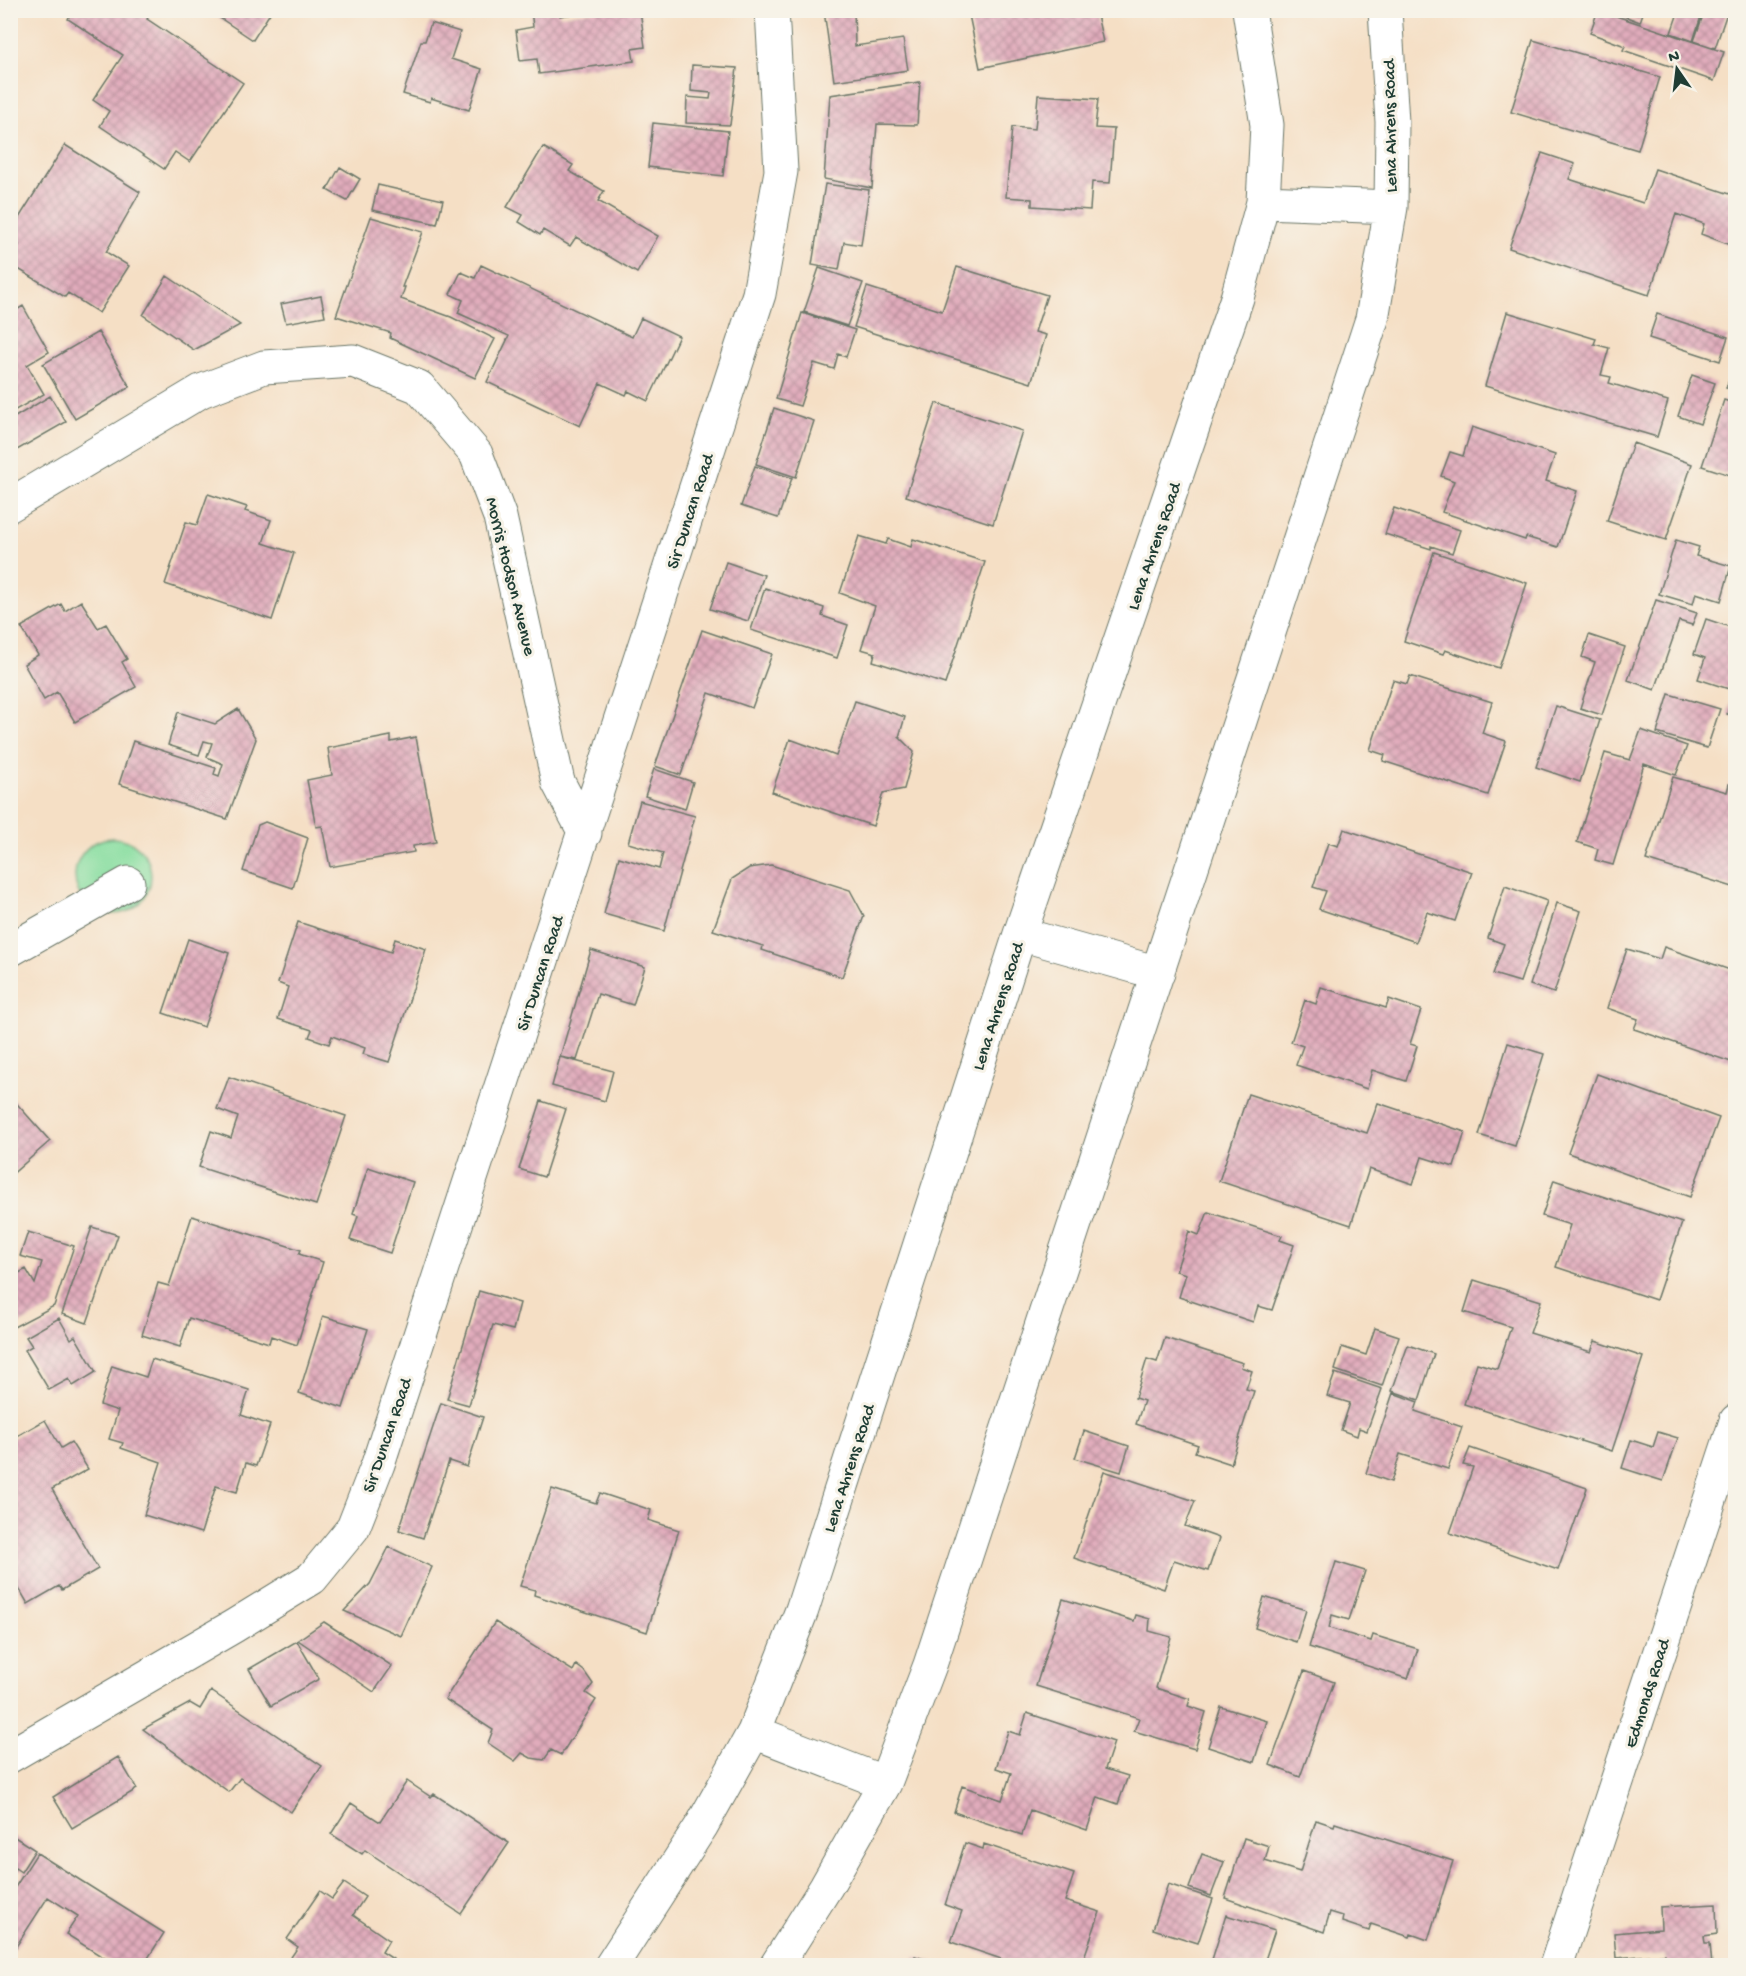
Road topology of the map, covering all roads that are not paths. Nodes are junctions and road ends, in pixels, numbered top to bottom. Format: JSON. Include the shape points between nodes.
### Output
{"nodes":[{"id":1,"x":772,"y":10,"type":"edge"},
{"id":2,"x":1249,"y":10,"type":"edge"},
{"id":3,"x":1385,"y":10,"type":"edge"},
{"id":4,"x":1263,"y":202,"type":"junction"},
{"id":5,"x":1391,"y":207,"type":"junction"},
{"id":6,"x":10,"y":505,"type":"edge"},
{"id":7,"x":585,"y":833,"type":"junction"},
{"id":8,"x":128,"y":883,"type":"dead end"},
{"id":9,"x":1020,"y":934,"type":"junction"},
{"id":10,"x":10,"y":950,"type":"edge"},
{"id":11,"x":1158,"y":973,"type":"junction"},
{"id":12,"x":1736,"y":1421,"type":"edge"},
{"id":13,"x":754,"y":1732,"type":"junction"},
{"id":14,"x":10,"y":1756,"type":"edge"},
{"id":15,"x":885,"y":1784,"type":"junction"},
{"id":16,"x":611,"y":1965,"type":"edge"},
{"id":17,"x":776,"y":1965,"type":"edge"},
{"id":18,"x":1556,"y":1965,"type":"edge"}],
"edges":[{"from":1,"to":7,"type":"main road","name":"Sir Duncan Road","via":[[781,171],[759,294]]},
{"from":2,"to":4,"type":"main road","name":"Lena Ahrens Road","via":[[1267,126]]},
{"from":3,"to":5,"type":"main road","name":"Lena Ahrens Road","via":[[1392,122]]},
{"from":4,"to":5,"type":"main road"},
{"from":4,"to":9,"type":"main road","name":"Lena Ahrens Road","via":[[1237,298]]},
{"from":5,"to":11,"type":"main road","name":"Lena Ahrens Road","via":[[1372,319]]},
{"from":6,"to":7,"type":"main road","name":"Morris Hodson Avenue","via":[[201,391],[264,367],[353,361],[419,387],[476,454],[500,517],[558,782]]},
{"from":7,"to":14,"type":"main road","name":"Sir Duncan Road","via":[[378,1464],[353,1528],[312,1578]]},
{"from":8,"to":10,"type":"main road"},
{"from":9,"to":11,"type":"main road"},
{"from":9,"to":13,"type":"main road","name":"Lena Ahrens Road","via":[[802,1610]]},
{"from":11,"to":15,"type":"main road","name":"Lena Ahrens Road","via":[[930,1665]]},
{"from":12,"to":18,"type":"main road","name":"Edmonds Road"},
{"from":13,"to":15,"type":"main road"},
{"from":13,"to":16,"type":"main road","name":"Lena Ahrens Road","via":[[702,1825]]},
{"from":15,"to":17,"type":"main road","name":"Lena Ahrens Road"}]}
